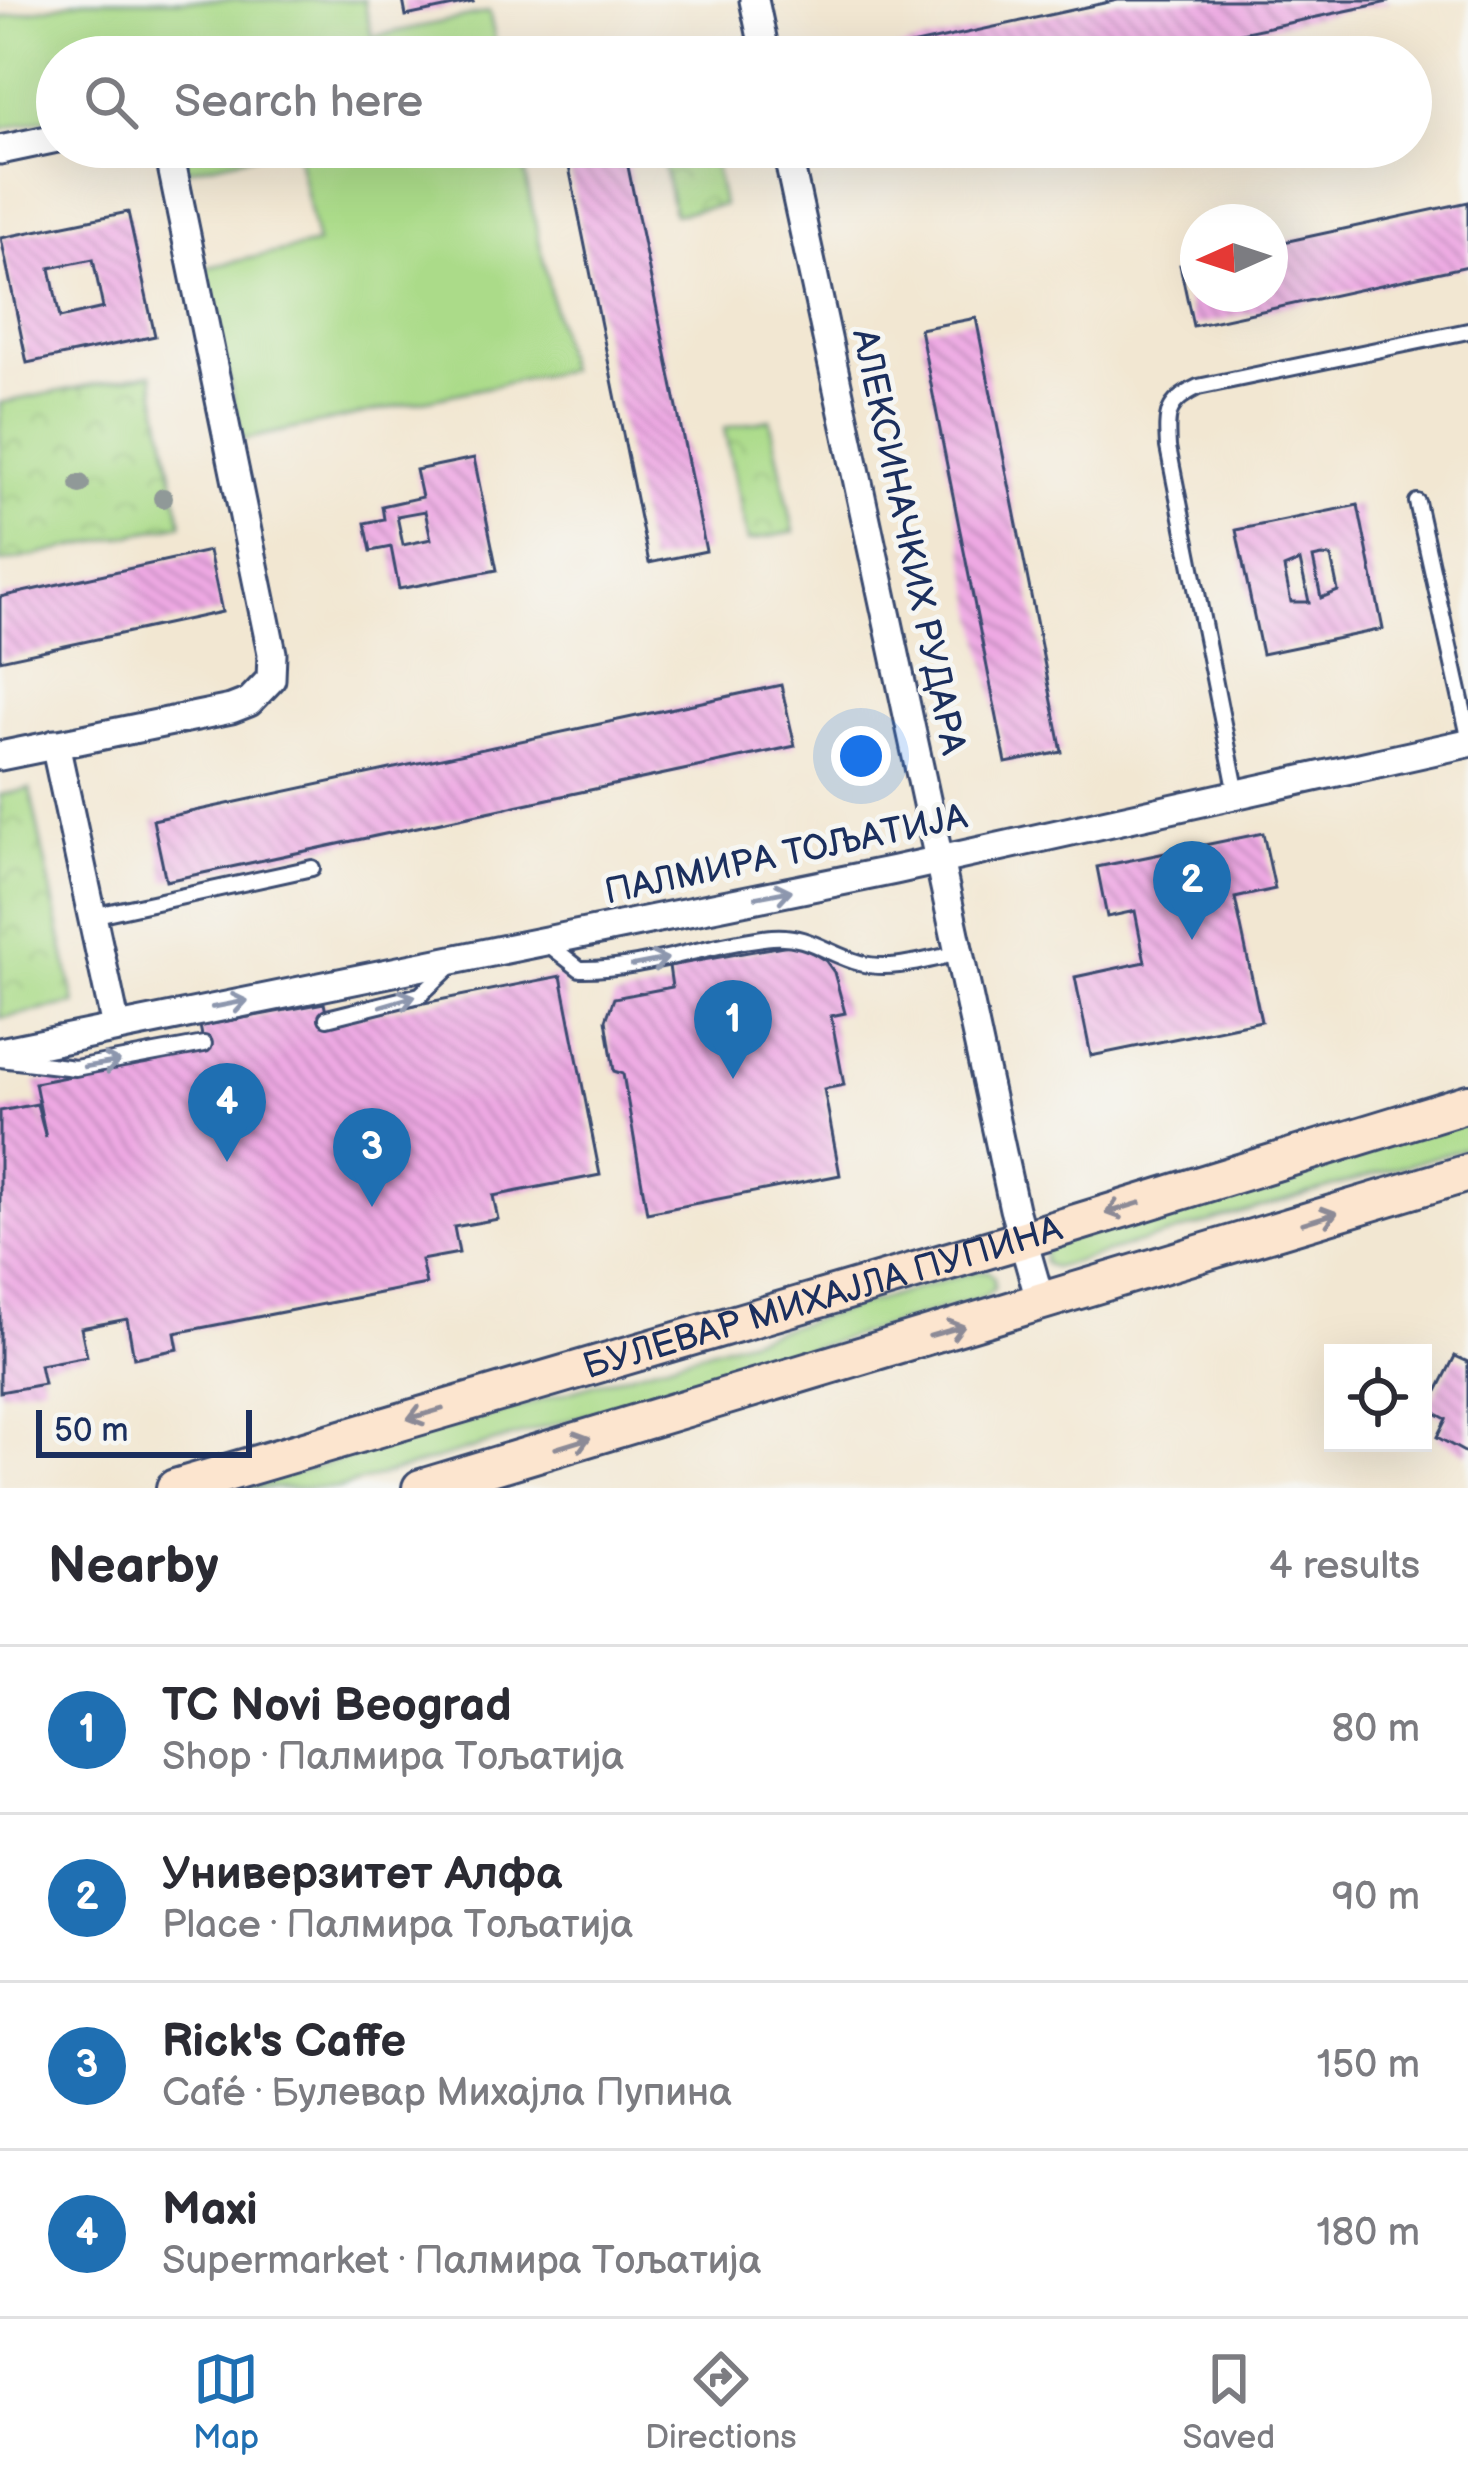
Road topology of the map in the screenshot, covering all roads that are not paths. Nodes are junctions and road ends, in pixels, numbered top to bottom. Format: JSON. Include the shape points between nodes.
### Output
{"nodes":[{"id":1,"x":754,"y":0,"type":"edge"},
{"id":2,"x":762,"y":36,"type":"edge"},
{"id":3,"x":36,"y":142,"type":"edge"},
{"id":4,"x":0,"y":150,"type":"edge"},
{"id":5,"x":172,"y":168,"type":"edge"},
{"id":6,"x":791,"y":168,"type":"edge"},
{"id":7,"x":1468,"y":331,"type":"edge"},
{"id":8,"x":1417,"y":502,"type":"dead end"},
{"id":9,"x":1468,"y":732,"type":"edge"},
{"id":10,"x":1468,"y":742,"type":"edge"},
{"id":11,"x":56,"y":745,"type":"junction"},
{"id":12,"x":0,"y":757,"type":"edge"},
{"id":13,"x":1237,"y":794,"type":"junction"},
{"id":14,"x":941,"y":860,"type":"junction"},
{"id":15,"x":312,"y":868,"type":"dead end"},
{"id":16,"x":92,"y":916,"type":"junction"},
{"id":17,"x":544,"y":941,"type":"junction"},
{"id":18,"x":960,"y":953,"type":"junction"},
{"id":19,"x":454,"y":959,"type":"junction"},
{"id":20,"x":327,"y":1018,"type":"dead end"},
{"id":21,"x":116,"y":1028,"type":"junction"},
{"id":22,"x":204,"y":1044,"type":"dead end"},
{"id":23,"x":0,"y":1055,"type":"edge"},
{"id":24,"x":1468,"y":1103,"type":"edge"},
{"id":25,"x":1468,"y":1174,"type":"edge"},
{"id":26,"x":1022,"y":1240,"type":"junction"},
{"id":27,"x":1041,"y":1303,"type":"junction"},
{"id":28,"x":175,"y":1488,"type":"edge"},
{"id":29,"x":421,"y":1488,"type":"edge"}],
"edges":[{"from":1,"to":2,"type":"street"},
{"from":3,"to":4,"type":"street"},
{"from":5,"to":11,"type":"street","via":[[272,653],[271,680],[231,710]]},
{"from":6,"to":14,"type":"street","name":"АЛЕКСИНАЧКИХ РУДАРА"},
{"from":7,"to":13,"type":"lane","via":[[1198,387],[1172,407],[1168,447]]},
{"from":8,"to":9,"type":"lane"},
{"from":10,"to":13,"type":"street","name":"ПАЛМИРА ТОЉАТИЈА"},
{"from":11,"to":12,"type":"street"},
{"from":11,"to":16,"type":"street"},
{"from":13,"to":14,"type":"street","name":"ПАЛМИРА ТОЉАТИЈА"},
{"from":17,"to":14,"type":"street","name":"ПАЛМИРА ТОЉАТИЈА","one_way":true},
{"from":14,"to":18,"type":"street","name":"АЛЕКСИНАЧКИХ РУДАРА"},
{"from":15,"to":16,"type":"lane"},
{"from":16,"to":21,"type":"street"},
{"from":17,"to":18,"type":"lane","one_way":true,"via":[[580,969],[784,937],[877,967]]},
{"from":17,"to":19,"type":"street","name":"ПАЛМИРА ТОЉАТИЈА"},
{"from":18,"to":26,"type":"street","name":"АЛЕКСИНАЧКИХ РУДАРА"},
{"from":20,"to":19,"type":"lane","one_way":true,"via":[[421,995]]},
{"from":21,"to":19,"type":"street","name":"ПАЛМИРА ТОЉАТИЈА","one_way":true},
{"from":21,"to":23,"type":"street","name":"ПАЛМИРА ТОЉАТИЈА"},
{"from":23,"to":22,"type":"lane","one_way":true,"via":[[75,1068]]},
{"from":24,"to":26,"type":"main road","name":"БУЛЕВАР МИХАЈЛА ПУПИНА","one_way":true},
{"from":27,"to":25,"type":"main road","name":"БУЛЕВАР МИХАЈЛА ПУПИНА","one_way":true},
{"from":26,"to":27,"type":"street","name":"АЛЕКСИНАЧКИХ РУДАРА"},
{"from":26,"to":28,"type":"main road","name":"БУЛЕВАР МИХАЈЛА ПУПИНА","one_way":true},
{"from":29,"to":27,"type":"main road","name":"БУЛЕВАР МИХАЈЛА ПУПИНА","one_way":true}]}
